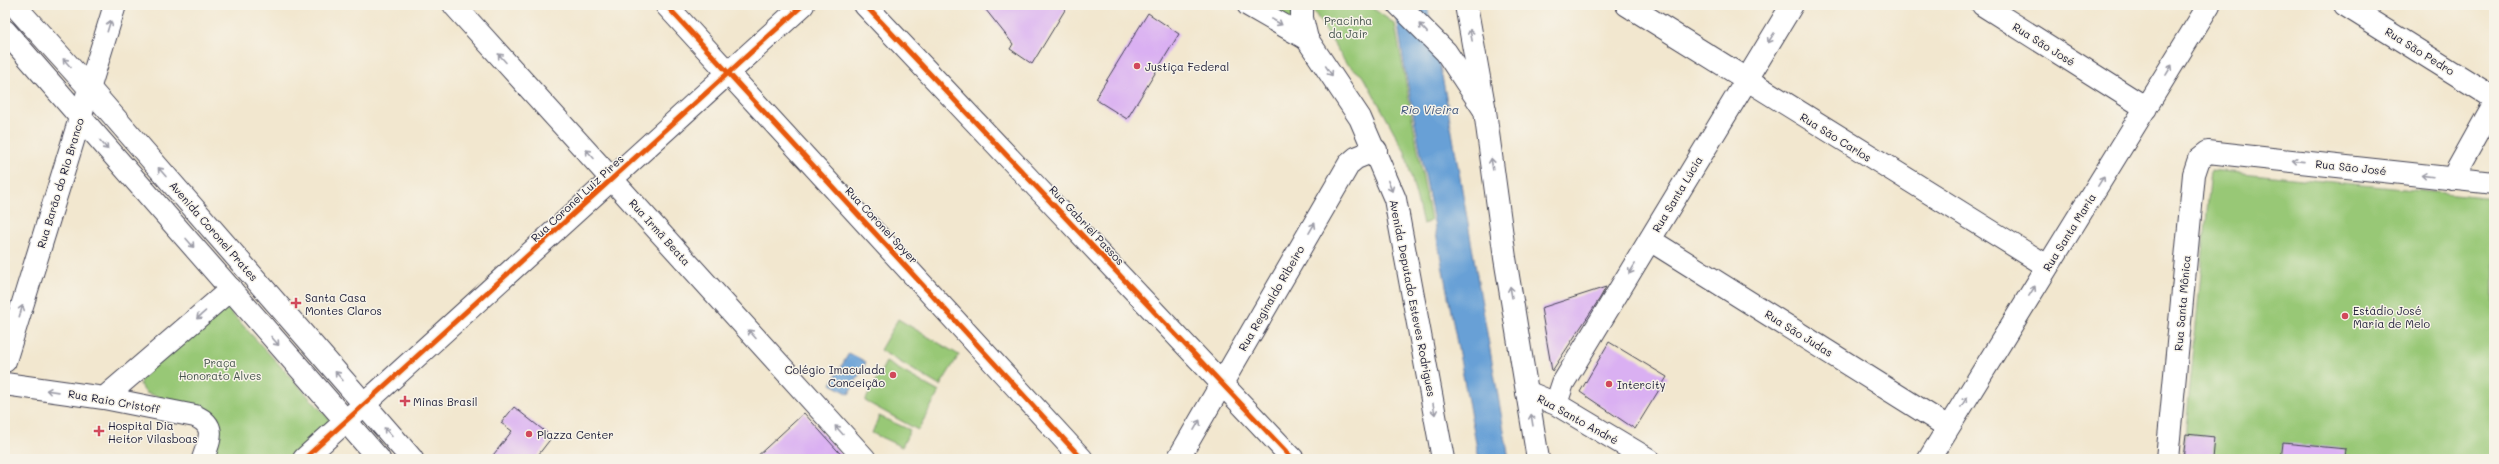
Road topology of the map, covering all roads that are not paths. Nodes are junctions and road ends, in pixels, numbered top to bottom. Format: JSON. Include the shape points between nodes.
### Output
{"nodes":[{"id":1,"x":14,"y":5,"type":"edge"},
{"id":2,"x":115,"y":5,"type":"edge"},
{"id":3,"x":454,"y":5,"type":"edge"},
{"id":4,"x":666,"y":5,"type":"edge"},
{"id":5,"x":803,"y":5,"type":"edge"},
{"id":6,"x":865,"y":5,"type":"edge"},
{"id":7,"x":1248,"y":5,"type":"edge"},
{"id":8,"x":1302,"y":5,"type":"edge"},
{"id":9,"x":1399,"y":5,"type":"edge"},
{"id":10,"x":1466,"y":5,"type":"edge"},
{"id":11,"x":1627,"y":5,"type":"edge"},
{"id":12,"x":1792,"y":5,"type":"edge"},
{"id":13,"x":1983,"y":5,"type":"edge"},
{"id":14,"x":2209,"y":5,"type":"edge"},
{"id":15,"x":2345,"y":5,"type":"edge"},
{"id":16,"x":5,"y":31,"type":"edge"},
{"id":17,"x":1307,"y":39,"type":"junction"},
{"id":18,"x":727,"y":72,"type":"junction"},
{"id":19,"x":1745,"y":80,"type":"junction"},
{"id":20,"x":90,"y":89,"type":"junction"},
{"id":21,"x":2494,"y":98,"type":"edge"},
{"id":22,"x":2494,"y":104,"type":"edge"},
{"id":23,"x":2146,"y":108,"type":"junction"},
{"id":24,"x":1485,"y":111,"type":"junction"},
{"id":25,"x":80,"y":118,"type":"junction"},
{"id":26,"x":1376,"y":150,"type":"junction"},
{"id":27,"x":2208,"y":152,"type":"joint"},
{"id":28,"x":612,"y":179,"type":"junction"},
{"id":29,"x":2452,"y":179,"type":"junction"},
{"id":30,"x":2494,"y":183,"type":"edge"},
{"id":31,"x":1650,"y":240,"type":"junction"},
{"id":32,"x":2047,"y":266,"type":"junction"},
{"id":33,"x":230,"y":290,"type":"junction"},
{"id":34,"x":5,"y":361,"type":"edge"},
{"id":35,"x":1222,"y":382,"type":"junction"},
{"id":36,"x":1562,"y":383,"type":"junction"},
{"id":37,"x":5,"y":384,"type":"edge"},
{"id":38,"x":1527,"y":392,"type":"junction"},
{"id":39,"x":104,"y":398,"type":"junction"},
{"id":40,"x":1556,"y":404,"type":"junction"},
{"id":41,"x":364,"y":405,"type":"junction"},
{"id":42,"x":346,"y":421,"type":"junction"},
{"id":43,"x":1948,"y":427,"type":"junction"},
{"id":44,"x":203,"y":459,"type":"edge"},
{"id":45,"x":304,"y":459,"type":"edge"},
{"id":46,"x":379,"y":459,"type":"edge"},
{"id":47,"x":412,"y":459,"type":"edge"},
{"id":48,"x":865,"y":459,"type":"edge"},
{"id":49,"x":1082,"y":459,"type":"edge"},
{"id":50,"x":1178,"y":459,"type":"edge"},
{"id":51,"x":1293,"y":459,"type":"edge"},
{"id":52,"x":1442,"y":459,"type":"edge"},
{"id":53,"x":1538,"y":459,"type":"edge"},
{"id":54,"x":1648,"y":459,"type":"edge"},
{"id":55,"x":1929,"y":459,"type":"edge"},
{"id":56,"x":2167,"y":459,"type":"edge"}],
"edges":[{"from":20,"to":1,"type":"street","name":"Avenida Coronel Prates","one_way":true},
{"from":20,"to":2,"type":"street","name":"Rua Barão do Rio Branco","one_way":true},
{"from":28,"to":3,"type":"street","name":"Rua Irmã Beata","one_way":true},
{"from":4,"to":18,"type":"street","name":"Rua Coronel Spyer"},
{"from":5,"to":18,"type":"street","name":"Rua Coronel Luiz Pires"},
{"from":6,"to":35,"type":"street","name":"Rua Gabriel Passos"},
{"from":7,"to":17,"type":"street","name":"Avenida Deputado Esteves Rodrigues","one_way":true},
{"from":8,"to":17,"type":"street","name":"Avenida Deputado Esteves Rodrigues"},
{"from":24,"to":9,"type":"street","one_way":true,"via":[[1446,52]]},
{"from":24,"to":10,"type":"street","one_way":true},
{"from":11,"to":19,"type":"street","name":"Rua São Carlos"},
{"from":12,"to":19,"type":"street","name":"Rua Santa Lúcia","one_way":true},
{"from":13,"to":23,"type":"street","name":"Rua São José"},
{"from":23,"to":14,"type":"street","name":"Rua Santa Maria","one_way":true},
{"from":15,"to":21,"type":"street","name":"Rua São Pedro"},
{"from":16,"to":25,"type":"street"},
{"from":17,"to":26,"type":"street","name":"Avenida Deputado Esteves Rodrigues","one_way":true,"via":[[1360,118]]},
{"from":18,"to":28,"type":"street","name":"Rua Coronel Luiz Pires"},
{"from":18,"to":49,"type":"street","name":"Rua Coronel Spyer"},
{"from":19,"to":31,"type":"street","name":"Rua Santa Lúcia"},
{"from":19,"to":32,"type":"street","name":"Rua São Carlos"},
{"from":20,"to":25,"type":"street","name":"Rua Barão do Rio Branco"},
{"from":41,"to":20,"type":"street","name":"Avenida Coronel Prates","one_way":true},
{"from":22,"to":29,"type":"street"},
{"from":32,"to":23,"type":"street","name":"Rua Santa Maria","one_way":true},
{"from":38,"to":24,"type":"street","one_way":true},
{"from":25,"to":33,"type":"street","one_way":true},
{"from":34,"to":25,"type":"street","name":"Rua Barão do Rio Branco","one_way":true},
{"from":35,"to":26,"type":"street","name":"Rua Reginaldo Ribeiro","one_way":true,"via":[[1349,164],[1356,158]]},
{"from":26,"to":52,"type":"street","name":"Avenida Deputado Esteves Rodrigues","one_way":true,"via":[[1395,199]]},
{"from":29,"to":27,"type":"street","name":"Rua São José","one_way":true},
{"from":27,"to":56,"type":"street","name":"Rua Santa Mônica","via":[[2199,159],[2194,174]]},
{"from":28,"to":41,"type":"street","name":"Rua Coronel Luiz Pires"},
{"from":48,"to":28,"type":"street","name":"Rua Irmã Beata","one_way":true},
{"from":29,"to":30,"type":"street","name":"Rua São José"},
{"from":31,"to":36,"type":"street","name":"Rua Santa Lúcia","one_way":true},
{"from":31,"to":43,"type":"street","name":"Rua São Judas"},
{"from":43,"to":32,"type":"street","name":"Rua Santa Maria","one_way":true},
{"from":33,"to":39,"type":"street","one_way":true},
{"from":33,"to":42,"type":"street","one_way":true},
{"from":50,"to":35,"type":"street","name":"Rua Reginaldo Ribeiro","one_way":true},
{"from":35,"to":51,"type":"street","name":"Rua Gabriel Passos"},
{"from":36,"to":38,"type":"street"},
{"from":36,"to":40,"type":"street","name":"Rua Santa Lúcia"},
{"from":39,"to":37,"type":"street","name":"Rua Raio Cristoff","one_way":true},
{"from":38,"to":40,"type":"street","name":"Rua Santo André"},
{"from":53,"to":38,"type":"street","one_way":true},
{"from":39,"to":44,"type":"street","name":"Rua Raio Cristoff","via":[[204,420],[210,428],[210,436]]},
{"from":40,"to":54,"type":"street","name":"Rua Santo André"},
{"from":41,"to":42,"type":"street","name":"Rua Coronel Luiz Pires"},
{"from":47,"to":41,"type":"street","name":"Avenida Coronel Prates","one_way":true},
{"from":42,"to":45,"type":"street","name":"Rua Coronel Luiz Pires"},
{"from":42,"to":46,"type":"street"},
{"from":43,"to":55,"type":"street","name":"Rua Santa Maria"}]}
